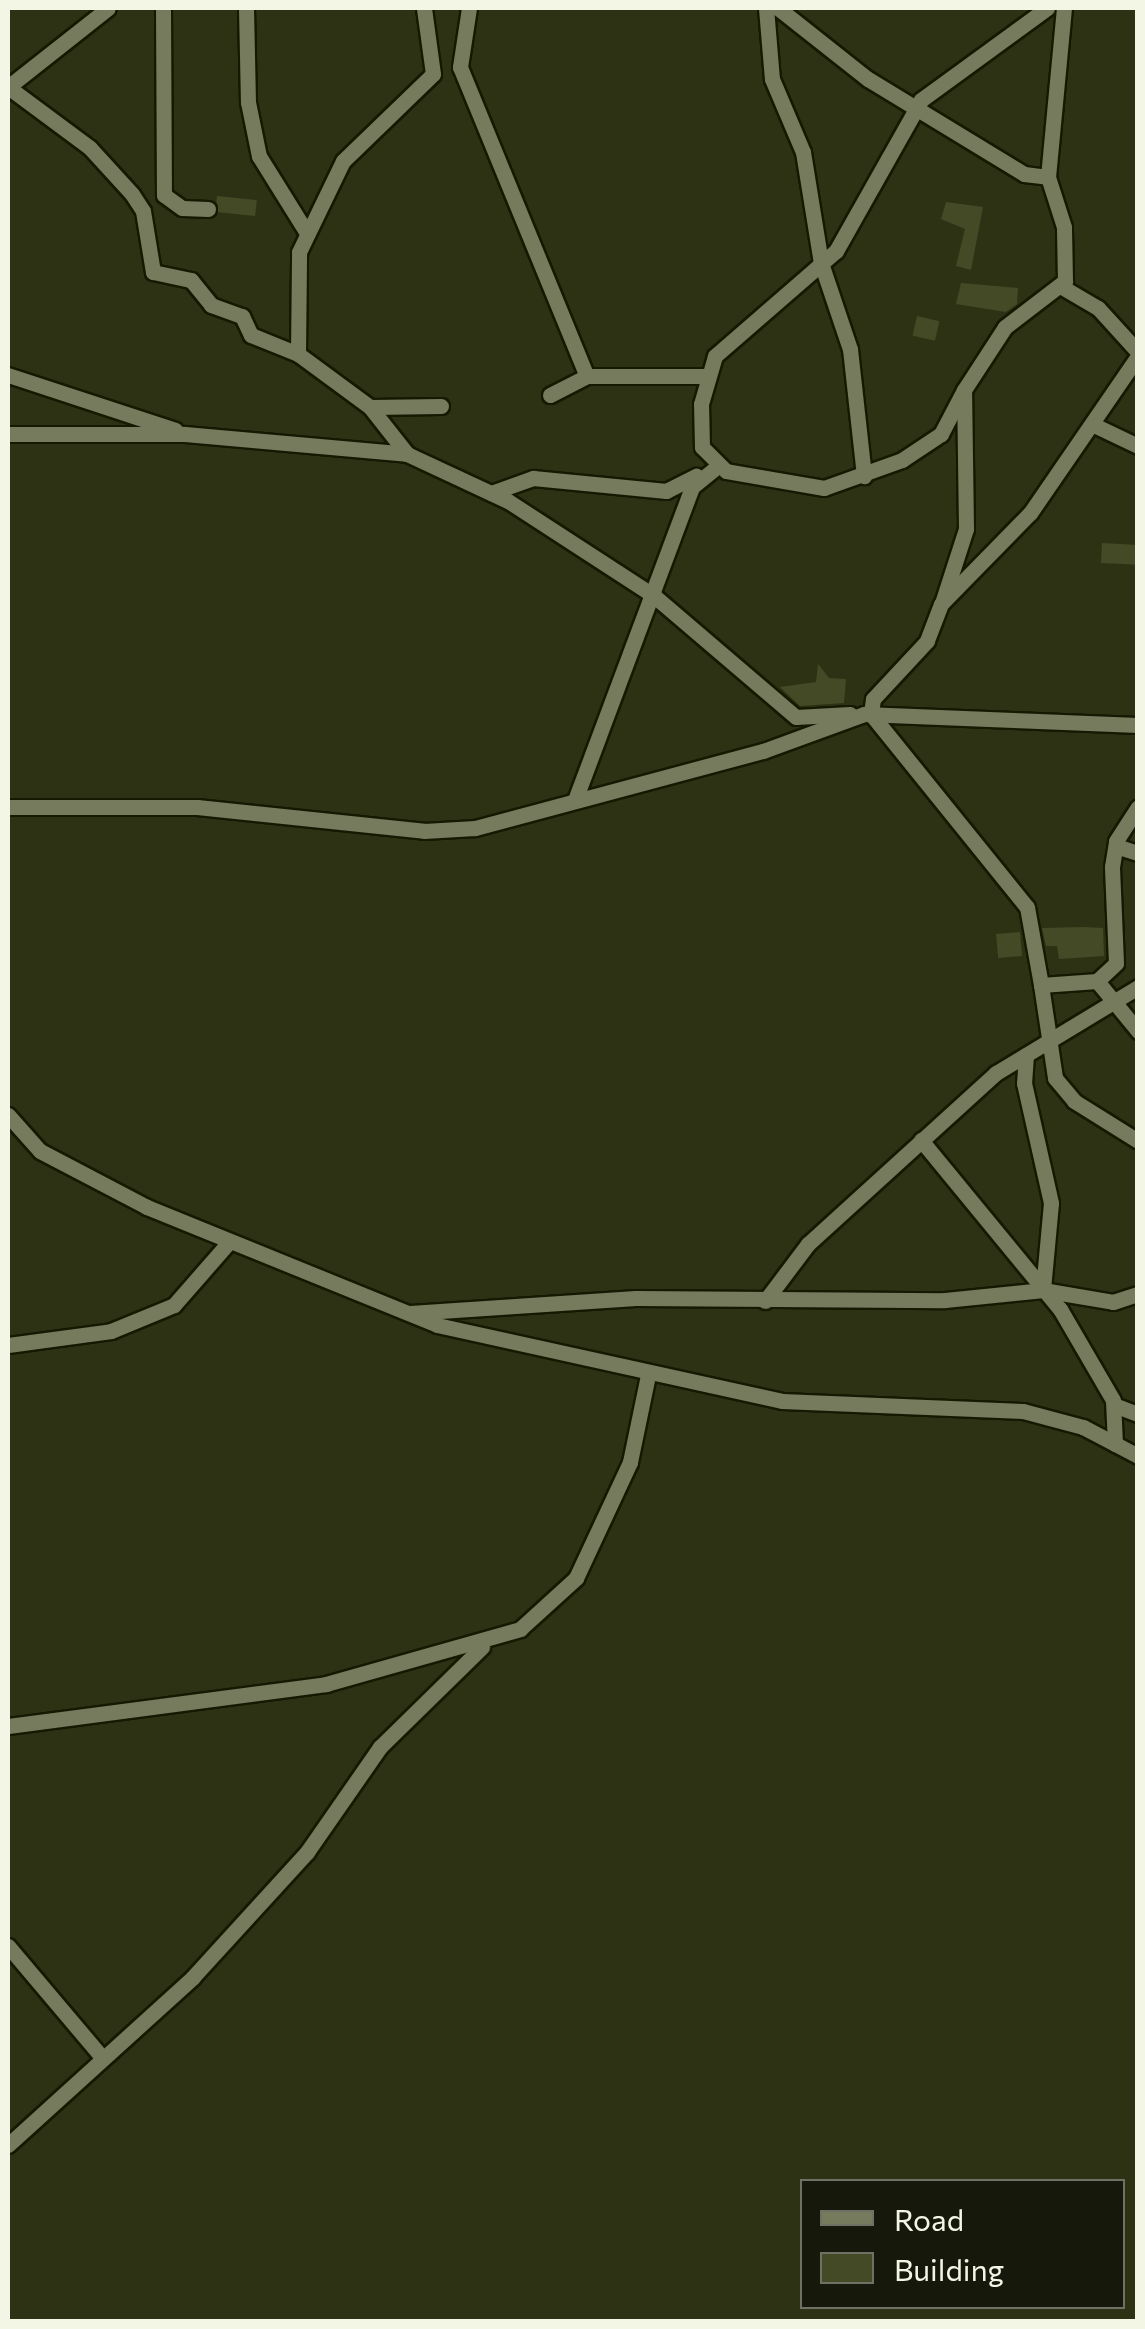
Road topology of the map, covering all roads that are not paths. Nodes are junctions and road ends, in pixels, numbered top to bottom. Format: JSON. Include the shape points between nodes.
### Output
{"nodes":[{"id":1,"x":108,"y":8,"type":"edge"},
{"id":2,"x":163,"y":8,"type":"edge"},
{"id":3,"x":246,"y":8,"type":"edge"},
{"id":4,"x":424,"y":8,"type":"edge"},
{"id":5,"x":469,"y":8,"type":"edge"},
{"id":6,"x":766,"y":8,"type":"edge"},
{"id":7,"x":778,"y":8,"type":"edge"},
{"id":8,"x":1047,"y":8,"type":"edge"},
{"id":9,"x":1064,"y":8,"type":"edge"},
{"id":10,"x":8,"y":87,"type":"edge"},
{"id":11,"x":915,"y":108,"type":"junction"},
{"id":12,"x":1048,"y":177,"type":"junction"},
{"id":13,"x":208,"y":210,"type":"dead end"},
{"id":14,"x":307,"y":233,"type":"junction"},
{"id":15,"x":821,"y":263,"type":"junction"},
{"id":16,"x":1062,"y":287,"type":"junction"},
{"id":17,"x":298,"y":354,"type":"junction"},
{"id":18,"x":1138,"y":354,"type":"edge"},
{"id":19,"x":8,"y":374,"type":"edge"},
{"id":20,"x":587,"y":376,"type":"junction"},
{"id":21,"x":706,"y":376,"type":"junction"},
{"id":22,"x":964,"y":390,"type":"junction"},
{"id":23,"x":550,"y":395,"type":"dead end"},
{"id":24,"x":441,"y":406,"type":"dead end"},
{"id":25,"x":370,"y":408,"type":"junction"},
{"id":26,"x":1096,"y":426,"type":"junction"},
{"id":27,"x":8,"y":434,"type":"edge"},
{"id":28,"x":184,"y":434,"type":"junction"},
{"id":29,"x":1138,"y":446,"type":"edge"},
{"id":30,"x":407,"y":454,"type":"junction"},
{"id":31,"x":718,"y":466,"type":"junction"},
{"id":32,"x":864,"y":476,"type":"junction"},
{"id":33,"x":491,"y":494,"type":"junction"},
{"id":34,"x":653,"y":596,"type":"junction"},
{"id":35,"x":941,"y":604,"type":"junction"},
{"id":36,"x":868,"y":714,"type":"junction"},
{"id":37,"x":1138,"y":725,"type":"edge"},
{"id":38,"x":575,"y":800,"type":"junction"},
{"id":39,"x":8,"y":807,"type":"edge"},
{"id":40,"x":1138,"y":808,"type":"edge"},
{"id":41,"x":1116,"y":846,"type":"junction"},
{"id":42,"x":1138,"y":853,"type":"edge"},
{"id":43,"x":1097,"y":981,"type":"junction"},
{"id":44,"x":1041,"y":986,"type":"junction"},
{"id":45,"x":1138,"y":988,"type":"edge"},
{"id":46,"x":1111,"y":1006,"type":"junction"},
{"id":47,"x":1138,"y":1032,"type":"edge"},
{"id":48,"x":1048,"y":1042,"type":"junction"},
{"id":49,"x":1026,"y":1055,"type":"junction"},
{"id":50,"x":8,"y":1116,"type":"edge"},
{"id":51,"x":921,"y":1140,"type":"junction"},
{"id":52,"x":1138,"y":1141,"type":"edge"},
{"id":53,"x":228,"y":1243,"type":"junction"},
{"id":54,"x":1043,"y":1290,"type":"junction"},
{"id":55,"x":1138,"y":1294,"type":"edge"},
{"id":56,"x":765,"y":1301,"type":"junction"},
{"id":57,"x":405,"y":1314,"type":"junction"},
{"id":58,"x":8,"y":1345,"type":"edge"},
{"id":59,"x":648,"y":1375,"type":"junction"},
{"id":60,"x":1114,"y":1405,"type":"junction"},
{"id":61,"x":1138,"y":1414,"type":"edge"},
{"id":62,"x":1116,"y":1444,"type":"junction"},
{"id":63,"x":1138,"y":1456,"type":"edge"},
{"id":64,"x":485,"y":1644,"type":"junction"},
{"id":65,"x":8,"y":1726,"type":"edge"},
{"id":66,"x":8,"y":1946,"type":"edge"},
{"id":67,"x":100,"y":2055,"type":"junction"},
{"id":68,"x":8,"y":2145,"type":"edge"}],
"edges":[{"from":1,"to":10,"type":"street"},
{"from":2,"to":13,"type":"street","via":[[164,195],[182,208]]},
{"from":3,"to":14,"type":"street","via":[[248,102],[259,156]]},
{"from":4,"to":14,"type":"street","via":[[433,74],[344,162]]},
{"from":5,"to":20,"type":"street","via":[[460,67]]},
{"from":6,"to":15,"type":"street","via":[[772,79],[803,152]]},
{"from":7,"to":11,"type":"street"},
{"from":8,"to":11,"type":"street","via":[[969,58]]},
{"from":9,"to":12,"type":"street"},
{"from":10,"to":17,"type":"street","via":[[90,148],[132,194],[143,211],[154,272],[191,280],[212,305],[242,316],[251,335]]},
{"from":11,"to":12,"type":"street","via":[[1024,174]]},
{"from":11,"to":15,"type":"street","via":[[852,230]]},
{"from":12,"to":16,"type":"street","via":[[1068,255]]},
{"from":14,"to":17,"type":"street","via":[[299,252]]},
{"from":15,"to":21,"type":"street","via":[[741,327]]},
{"from":15,"to":32,"type":"street","via":[[850,349]]},
{"from":16,"to":18,"type":"street","via":[[1098,308]]},
{"from":16,"to":22,"type":"street","via":[[1024,306]]},
{"from":17,"to":25,"type":"street"},
{"from":18,"to":26,"type":"street"},
{"from":19,"to":28,"type":"street"},
{"from":20,"to":21,"type":"street"},
{"from":20,"to":23,"type":"street"},
{"from":21,"to":31,"type":"street","via":[[702,446]]},
{"from":22,"to":32,"type":"street","via":[[941,434]]},
{"from":22,"to":35,"type":"street","via":[[966,529]]},
{"from":24,"to":25,"type":"street"},
{"from":25,"to":30,"type":"street"},
{"from":26,"to":29,"type":"street"},
{"from":26,"to":35,"type":"street","via":[[1030,513]]},
{"from":27,"to":28,"type":"street"},
{"from":28,"to":30,"type":"street"},
{"from":30,"to":33,"type":"street"},
{"from":31,"to":32,"type":"street","via":[[796,488]]},
{"from":31,"to":33,"type":"street","via":[[666,491],[532,478]]},
{"from":31,"to":34,"type":"street","via":[[692,486]]},
{"from":33,"to":34,"type":"street"},
{"from":34,"to":36,"type":"street","via":[[796,717]]},
{"from":34,"to":38,"type":"street"},
{"from":35,"to":36,"type":"street","via":[[927,641],[873,699]]},
{"from":36,"to":37,"type":"street"},
{"from":36,"to":38,"type":"street","via":[[764,751]]},
{"from":36,"to":44,"type":"street","via":[[1027,907]]},
{"from":38,"to":39,"type":"street","via":[[474,828],[424,831],[197,807]]},
{"from":40,"to":41,"type":"street"},
{"from":41,"to":42,"type":"street"},
{"from":41,"to":43,"type":"street","via":[[1116,963]]},
{"from":43,"to":44,"type":"street"},
{"from":43,"to":46,"type":"street"},
{"from":44,"to":48,"type":"street"},
{"from":45,"to":46,"type":"street"},
{"from":46,"to":47,"type":"street"},
{"from":46,"to":48,"type":"street"},
{"from":48,"to":49,"type":"street"},
{"from":48,"to":52,"type":"street","via":[[1055,1078],[1074,1101]]},
{"from":49,"to":51,"type":"street"},
{"from":49,"to":54,"type":"street","via":[[1024,1083],[1051,1203]]},
{"from":50,"to":53,"type":"street","via":[[40,1151]]},
{"from":51,"to":54,"type":"street"},
{"from":51,"to":56,"type":"street","via":[[808,1244]]},
{"from":53,"to":57,"type":"street"},
{"from":53,"to":58,"type":"street","via":[[174,1304],[111,1331]]},
{"from":54,"to":55,"type":"street","via":[[1114,1302]]},
{"from":54,"to":56,"type":"street"},
{"from":54,"to":60,"type":"street"},
{"from":56,"to":57,"type":"street","via":[[595,1300]]},
{"from":57,"to":59,"type":"street"},
{"from":59,"to":62,"type":"street","via":[[782,1401],[1023,1411]]},
{"from":59,"to":64,"type":"street","via":[[630,1462],[576,1578],[554,1606]]},
{"from":60,"to":61,"type":"street"},
{"from":60,"to":62,"type":"street"},
{"from":62,"to":63,"type":"street"},
{"from":64,"to":65,"type":"street","via":[[326,1684]]},
{"from":64,"to":67,"type":"street","via":[[380,1747],[307,1852],[193,1977]]},
{"from":66,"to":67,"type":"street"},
{"from":67,"to":68,"type":"street"}]}
